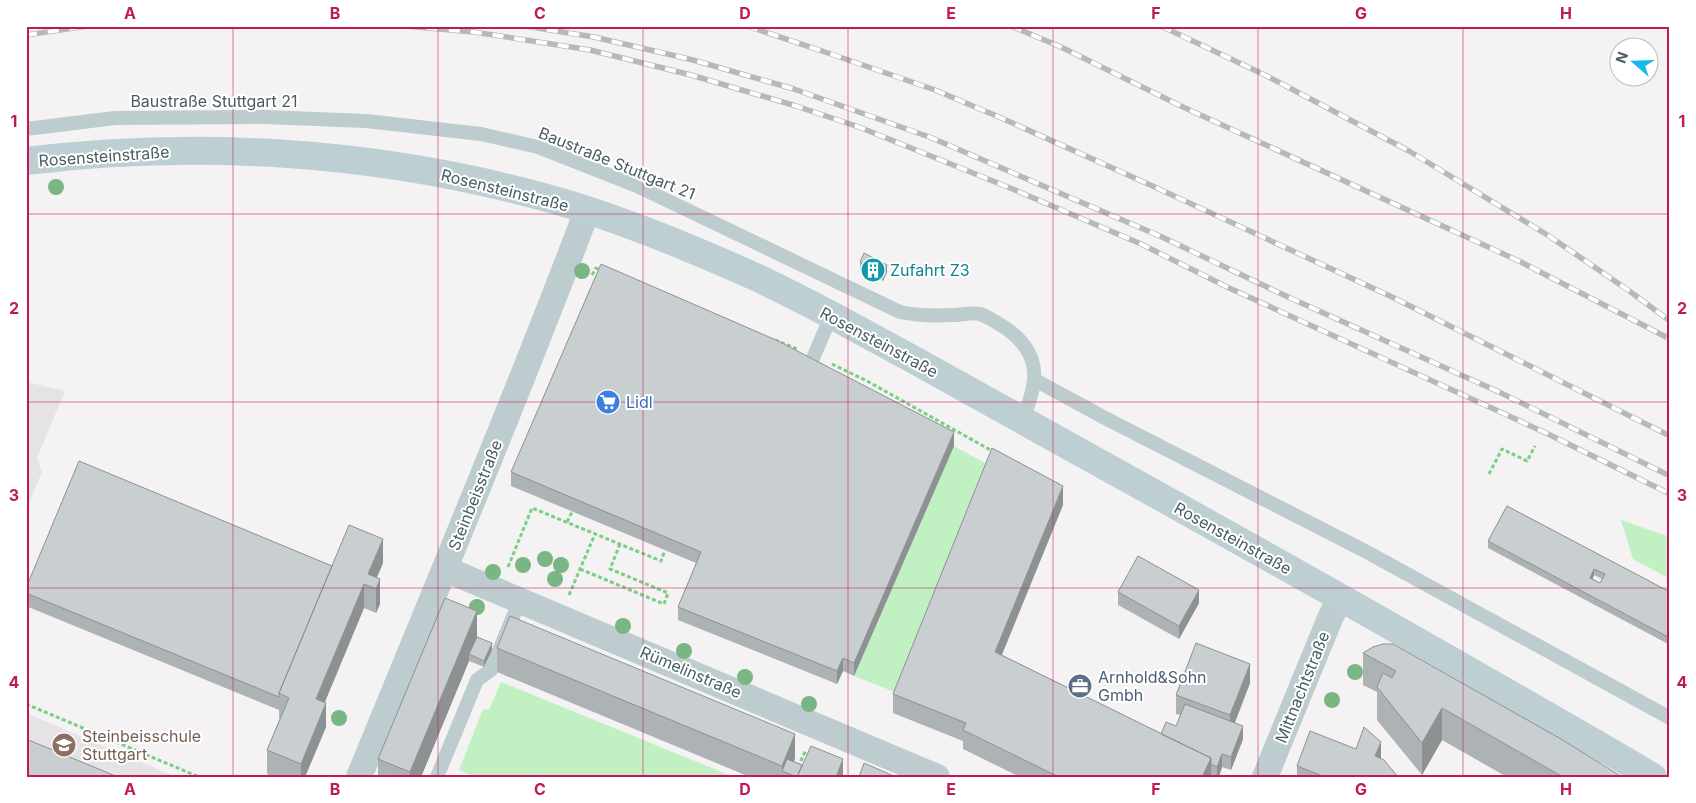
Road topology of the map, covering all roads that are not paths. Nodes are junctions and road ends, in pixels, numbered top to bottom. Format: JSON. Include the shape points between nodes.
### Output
{"nodes":[{"id":1,"x":26,"y":129,"type":"edge"},
{"id":2,"x":26,"y":161,"type":"edge"},
{"id":3,"x":587,"y":211,"type":"junction"},
{"id":4,"x":832,"y":316,"type":"junction"},
{"id":5,"x":808,"y":370,"type":"edge"},
{"id":6,"x":1035,"y":380,"type":"junction"},
{"id":7,"x":1022,"y":420,"type":"junction"},
{"id":8,"x":445,"y":569,"type":"junction"},
{"id":9,"x":509,"y":596,"type":"junction"},
{"id":10,"x":1341,"y":598,"type":"junction"},
{"id":11,"x":1670,"y":718,"type":"edge"},
{"id":12,"x":359,"y":777,"type":"edge"},
{"id":13,"x":437,"y":777,"type":"edge"},
{"id":14,"x":937,"y":777,"type":"edge"},
{"id":15,"x":1264,"y":777,"type":"edge"},
{"id":16,"x":1654,"y":777,"type":"edge"}],
"edges":[{"from":1,"to":6,"type":"lane","name":"Baustraße Stuttgart 21","via":[[115,118],[265,117],[366,121],[481,134],[538,147],[637,186],[900,312],[918,316],[979,314],[986,317],[1013,334],[1027,349],[1034,366]]},
{"from":2,"to":3,"type":"street","name":"Rosensteinstraße","via":[[156,151],[293,154],[435,173],[542,197]]},
{"from":3,"to":4,"type":"street","name":"Rosensteinstraße","via":[[744,272]]},
{"from":3,"to":8,"type":"street","name":"Steinbeisstraße"},
{"from":4,"to":5,"type":"lane"},
{"from":4,"to":7,"type":"street","name":"Rosensteinstraße"},
{"from":6,"to":7,"type":"lane","name":"Baustraße Stuttgart 21","via":[[1032,398]]},
{"from":6,"to":11,"type":"lane","via":[[1364,551]]},
{"from":7,"to":10,"type":"street","name":"Rosensteinstraße"},
{"from":8,"to":9,"type":"street","name":"Rümelinstraße"},
{"from":8,"to":12,"type":"street","name":"Steinbeisstraße"},
{"from":9,"to":13,"type":"lane","via":[[491,670],[477,680]]},
{"from":9,"to":14,"type":"street","name":"Rümelinstraße"},
{"from":10,"to":15,"type":"street","name":"Mittnachtstraße","via":[[1327,624]]},
{"from":10,"to":16,"type":"street","name":"Rosensteinstraße"}]}
